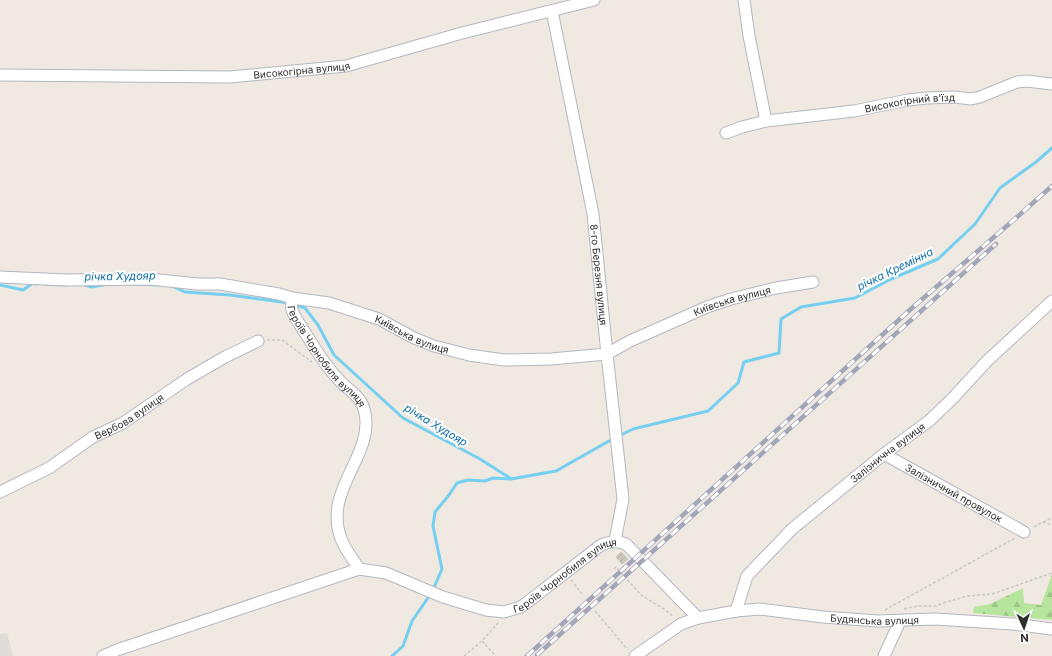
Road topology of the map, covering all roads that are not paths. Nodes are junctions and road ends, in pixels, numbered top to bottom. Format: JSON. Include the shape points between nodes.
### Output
{"nodes":[{"id":1,"x":594,"y":0,"type":"edge"},
{"id":2,"x":744,"y":0,"type":"edge"},
{"id":3,"x":552,"y":11,"type":"junction"},
{"id":4,"x":0,"y":75,"type":"edge"},
{"id":5,"x":1052,"y":84,"type":"edge"},
{"id":6,"x":766,"y":122,"type":"junction"},
{"id":7,"x":726,"y":133,"type":"dead end"},
{"id":8,"x":0,"y":277,"type":"edge"},
{"id":9,"x":813,"y":282,"type":"dead end"},
{"id":10,"x":292,"y":298,"type":"junction"},
{"id":11,"x":1052,"y":301,"type":"edge"},
{"id":12,"x":258,"y":341,"type":"road end"},
{"id":13,"x":607,"y":354,"type":"junction"},
{"id":14,"x":884,"y":454,"type":"junction"},
{"id":15,"x":0,"y":492,"type":"edge"},
{"id":16,"x":1024,"y":532,"type":"road end"},
{"id":17,"x":615,"y":541,"type":"junction"},
{"id":18,"x":359,"y":569,"type":"junction"},
{"id":19,"x":736,"y":611,"type":"junction"},
{"id":20,"x":698,"y":618,"type":"junction"},
{"id":21,"x":900,"y":621,"type":"junction"},
{"id":22,"x":1052,"y":629,"type":"edge"},
{"id":23,"x":120,"y":653,"type":"edge"},
{"id":24,"x":632,"y":653,"type":"edge"},
{"id":25,"x":103,"y":656,"type":"edge"},
{"id":26,"x":884,"y":656,"type":"edge"}],
"edges":[{"from":1,"to":3,"type":"street","name":"Високогірна вулиця"},
{"from":2,"to":6,"type":"street"},
{"from":3,"to":4,"type":"street","name":"Високогірна вулиця","via":[[346,66],[230,77]]},
{"from":3,"to":13,"type":"street","name":"8-го Березня вулиця","via":[[593,214]]},
{"from":5,"to":6,"type":"street","name":"Високогірний в'їзд","via":[[1017,82],[980,97],[908,100],[854,111]]},
{"from":6,"to":7,"type":"street","name":"Високогірний в'їзд"},
{"from":8,"to":10,"type":"street","name":"Київська вулиця","via":[[66,280],[150,279],[220,284]]},
{"from":9,"to":13,"type":"street","name":"Київська вулиця","via":[[776,288],[707,307]]},
{"from":10,"to":13,"type":"street","name":"Київська вулиця","via":[[329,303],[352,310],[379,319],[434,346],[490,359],[551,359]]},
{"from":10,"to":18,"type":"street","name":"Героїв Чорнобиля вулиця","via":[[292,309],[315,349],[340,381],[357,395],[365,412],[367,424],[360,452],[338,502],[338,525],[342,541]]},
{"from":11,"to":14,"type":"street","name":"Залізнична вулиця","via":[[987,361],[929,421]]},
{"from":12,"to":15,"type":"street","name":"Вербова вулиця","via":[[187,379],[123,423],[93,437],[49,468]]},
{"from":13,"to":17,"type":"street","name":"8-го Березня вулиця","via":[[623,499]]},
{"from":14,"to":16,"type":"street","name":"Залізничний провулок"},
{"from":14,"to":19,"type":"street","name":"Залізнична вулиця","via":[[777,544],[747,576]]},
{"from":17,"to":18,"type":"street","name":"Героїв Чорнобиля вулиця","via":[[601,545],[521,606],[508,611],[486,610],[443,597],[386,573]]},
{"from":17,"to":20,"type":"street","name":"Героїв Чорнобиля вулиця","via":[[626,544]]},
{"from":18,"to":23,"type":"street","name":"Героїв Чорнобиля вулиця"},
{"from":19,"to":20,"type":"street","name":"Будянська вулиця"},
{"from":19,"to":21,"type":"street","name":"Будянська вулиця","via":[[760,609],[823,617]]},
{"from":20,"to":24,"type":"street","via":[[681,624]]},
{"from":21,"to":22,"type":"street","name":"Будянська вулиця","via":[[935,619]]},
{"from":21,"to":26,"type":"street"},
{"from":23,"to":25,"type":"street","name":"Героїв Чорнобиля вулиця"}]}
